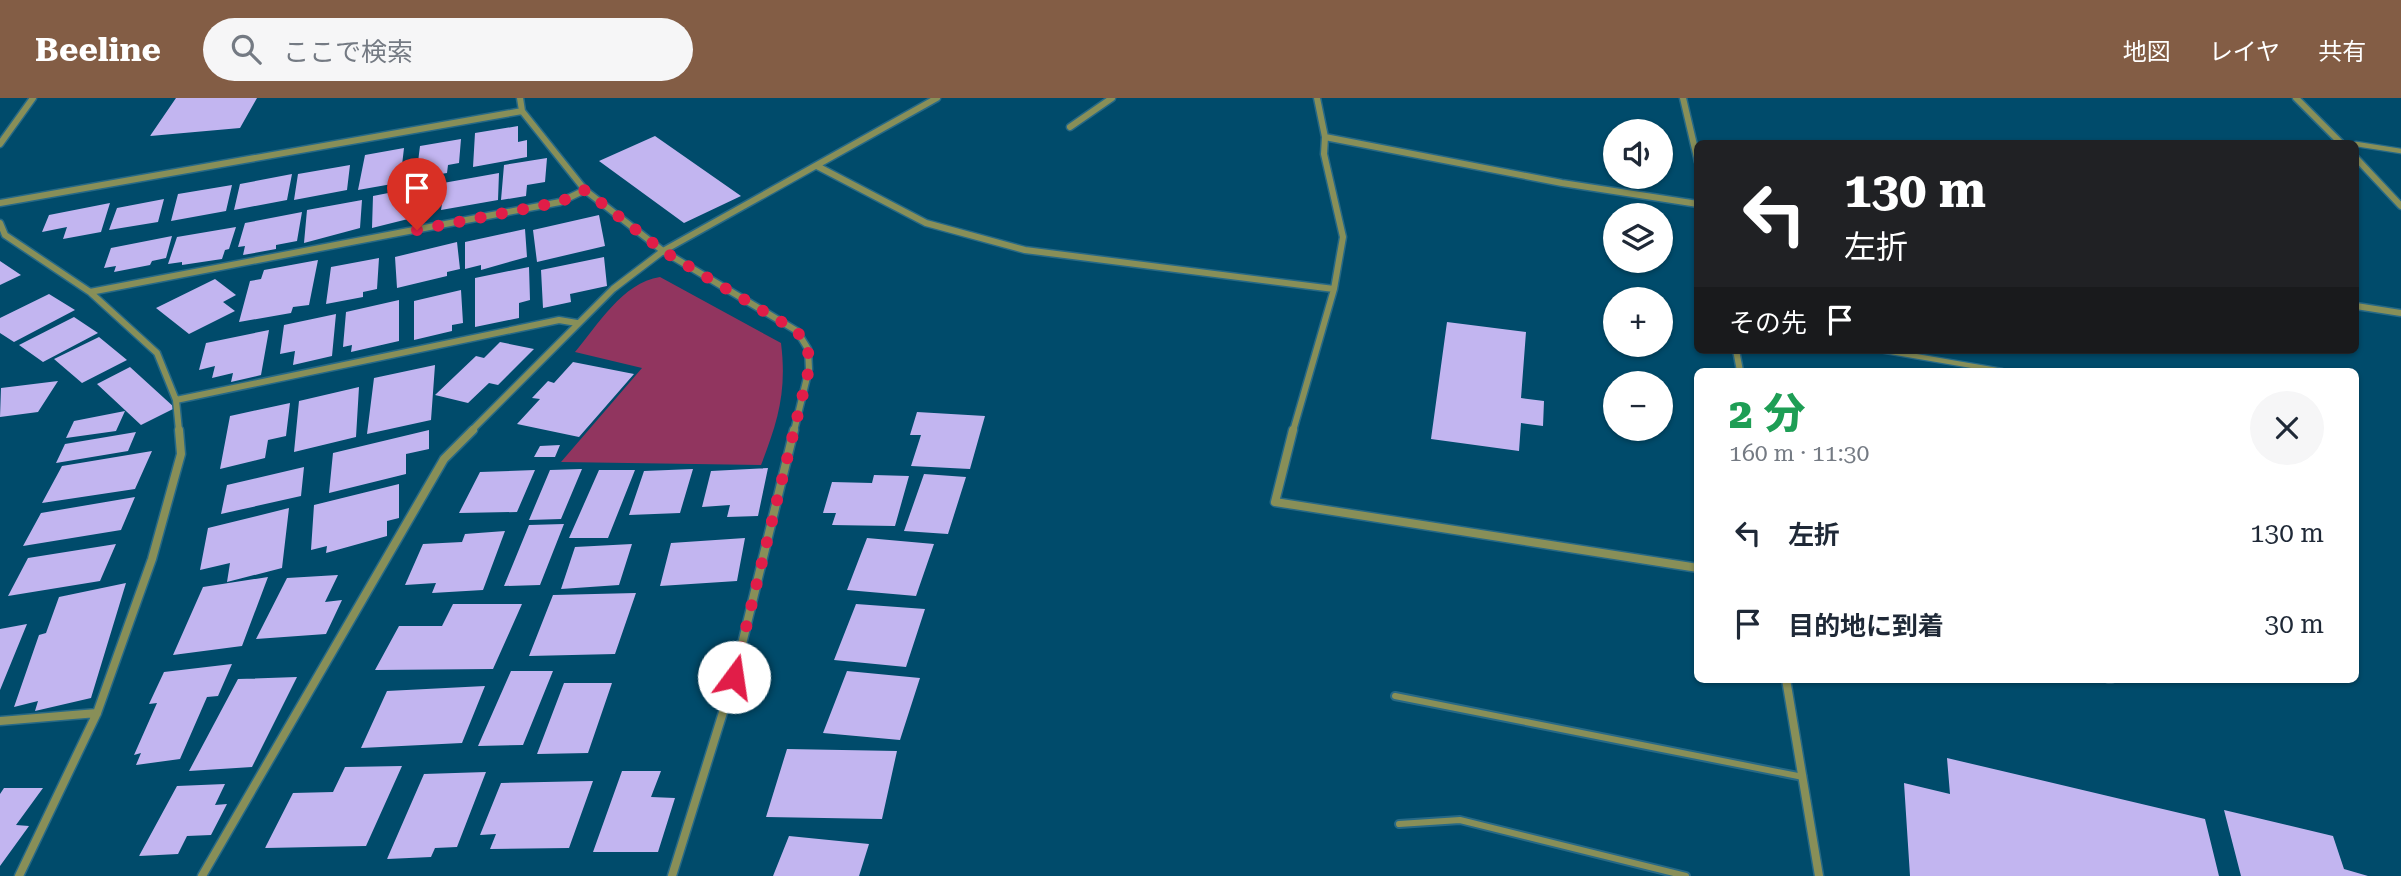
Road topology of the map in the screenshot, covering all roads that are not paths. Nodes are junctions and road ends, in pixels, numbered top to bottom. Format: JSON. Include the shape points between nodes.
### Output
{"nodes":[{"id":1,"x":33,"y":98,"type":"edge"},
{"id":2,"x":520,"y":98,"type":"edge"},
{"id":3,"x":937,"y":98,"type":"edge"},
{"id":4,"x":1112,"y":98,"type":"edge"},
{"id":5,"x":1317,"y":98,"type":"edge"},
{"id":6,"x":1683,"y":98,"type":"edge"},
{"id":7,"x":2296,"y":98,"type":"edge"},
{"id":8,"x":522,"y":110,"type":"junction"},
{"id":9,"x":1070,"y":127,"type":"dead end"},
{"id":10,"x":1325,"y":137,"type":"junction"},
{"id":11,"x":2338,"y":140,"type":"edge"},
{"id":12,"x":0,"y":144,"type":"edge"},
{"id":13,"x":2359,"y":144,"type":"edge"},
{"id":14,"x":1694,"y":145,"type":"edge"},
{"id":15,"x":2401,"y":151,"type":"edge"},
{"id":16,"x":2359,"y":161,"type":"edge"},
{"id":17,"x":817,"y":166,"type":"junction"},
{"id":18,"x":585,"y":190,"type":"junction"},
{"id":19,"x":0,"y":203,"type":"edge"},
{"id":20,"x":1694,"y":203,"type":"edge"},
{"id":21,"x":2401,"y":206,"type":"edge"},
{"id":22,"x":0,"y":223,"type":"edge"},
{"id":23,"x":663,"y":251,"type":"junction"},
{"id":24,"x":1334,"y":289,"type":"junction"},
{"id":25,"x":90,"y":292,"type":"junction"},
{"id":26,"x":2359,"y":306,"type":"edge"},
{"id":27,"x":2401,"y":313,"type":"edge"},
{"id":28,"x":577,"y":323,"type":"junction"},
{"id":29,"x":1903,"y":354,"type":"edge"},
{"id":30,"x":1985,"y":368,"type":"edge"},
{"id":31,"x":177,"y":400,"type":"junction"},
{"id":32,"x":1694,"y":567,"type":"edge"},
{"id":33,"x":1787,"y":683,"type":"edge"},
{"id":34,"x":1395,"y":696,"type":"dead end"},
{"id":35,"x":97,"y":713,"type":"junction"},
{"id":36,"x":0,"y":721,"type":"edge"},
{"id":37,"x":1803,"y":777,"type":"junction"},
{"id":38,"x":1399,"y":824,"type":"dead end"},
{"id":39,"x":19,"y":876,"type":"edge"},
{"id":40,"x":202,"y":876,"type":"edge"},
{"id":41,"x":673,"y":876,"type":"edge"},
{"id":42,"x":1686,"y":876,"type":"edge"},
{"id":43,"x":1819,"y":876,"type":"edge"}],
"edges":[{"from":1,"to":12,"type":"street"},
{"from":2,"to":8,"type":"street"},
{"from":3,"to":17,"type":"street"},
{"from":4,"to":9,"type":"street"},
{"from":5,"to":10,"type":"street"},
{"from":6,"to":14,"type":"street"},
{"from":7,"to":11,"type":"street"},
{"from":8,"to":18,"type":"street"},
{"from":8,"to":19,"type":"street"},
{"from":10,"to":20,"type":"street"},
{"from":10,"to":24,"type":"street","via":[[1324,154],[1343,237]]},
{"from":13,"to":15,"type":"lane"},
{"from":16,"to":21,"type":"street"},
{"from":17,"to":23,"type":"street"},
{"from":17,"to":24,"type":"street","via":[[926,223],[1025,250]]},
{"from":18,"to":23,"type":"street"},
{"from":18,"to":25,"type":"street","via":[[560,202]]},
{"from":22,"to":25,"type":"street","via":[[5,235]]},
{"from":23,"to":28,"type":"street"},
{"from":23,"to":41,"type":"street","via":[[797,331],[808,349],[809,369],[734,677]]},
{"from":24,"to":32,"type":"street","via":[[1275,502]]},
{"from":25,"to":31,"type":"street","via":[[157,353]]},
{"from":26,"to":27,"type":"street"},
{"from":28,"to":31,"type":"street","via":[[559,320]]},
{"from":28,"to":40,"type":"street","via":[[444,459]]},
{"from":29,"to":30,"type":"lane"},
{"from":31,"to":35,"type":"street","via":[[181,454],[152,559]]},
{"from":33,"to":37,"type":"street"},
{"from":34,"to":37,"type":"lane"},
{"from":35,"to":36,"type":"street"},
{"from":35,"to":39,"type":"street"},
{"from":37,"to":43,"type":"street"},
{"from":38,"to":42,"type":"lane","via":[[1460,820]]}]}
